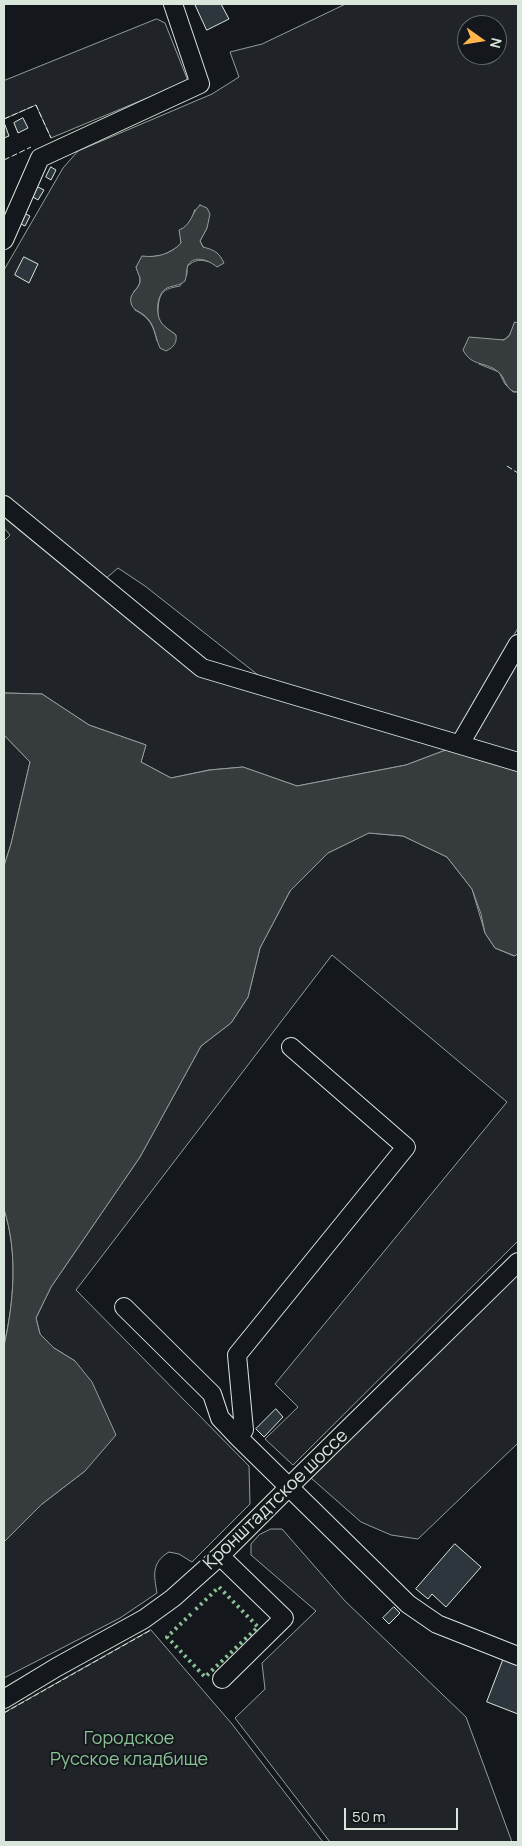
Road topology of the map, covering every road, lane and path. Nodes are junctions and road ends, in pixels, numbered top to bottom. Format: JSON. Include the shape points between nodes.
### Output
{"nodes":[{"id":1,"x":174,"y":4,"type":"edge"},
{"id":2,"x":7,"y":222,"type":"edge"},
{"id":3,"x":4,"y":240,"type":"edge"},
{"id":4,"x":4,"y":505,"type":"edge"},
{"id":5,"x":518,"y":644,"type":"edge"},
{"id":6,"x":460,"y":744,"type":"junction"},
{"id":7,"x":518,"y":762,"type":"edge"},
{"id":8,"x":291,"y":1047,"type":"dead end"},
{"id":9,"x":518,"y":1262,"type":"edge"},
{"id":10,"x":124,"y":1307,"type":"dead end"},
{"id":11,"x":238,"y":1437,"type":"junction"},
{"id":12,"x":288,"y":1487,"type":"junction"},
{"id":13,"x":220,"y":1556,"type":"junction"},
{"id":14,"x":518,"y":1656,"type":"edge"},
{"id":15,"x":222,"y":1679,"type":"dead end"},
{"id":16,"x":4,"y":1699,"type":"edge"}],
"edges":[{"from":1,"to":2,"type":"street","via":[[200,84],[40,158]]},
{"from":2,"to":3,"type":"street"},
{"from":4,"to":6,"type":"street","via":[[202,668]]},
{"from":5,"to":6,"type":"street"},
{"from":6,"to":7,"type":"street"},
{"from":8,"to":11,"type":"street","via":[[406,1147],[237,1355],[244,1430]]},
{"from":9,"to":12,"type":"street","name":"Кронштадтское шоссе"},
{"from":10,"to":11,"type":"street","via":[[212,1394],[220,1418]]},
{"from":11,"to":12,"type":"street"},
{"from":12,"to":13,"type":"street","name":"Кронштадтское шоссе"},
{"from":12,"to":14,"type":"street","via":[[408,1604],[437,1624]]},
{"from":13,"to":15,"type":"street","via":[[284,1618]]},
{"from":13,"to":16,"type":"street","name":"Кронштадтское шоссе","via":[[144,1619]]}]}
